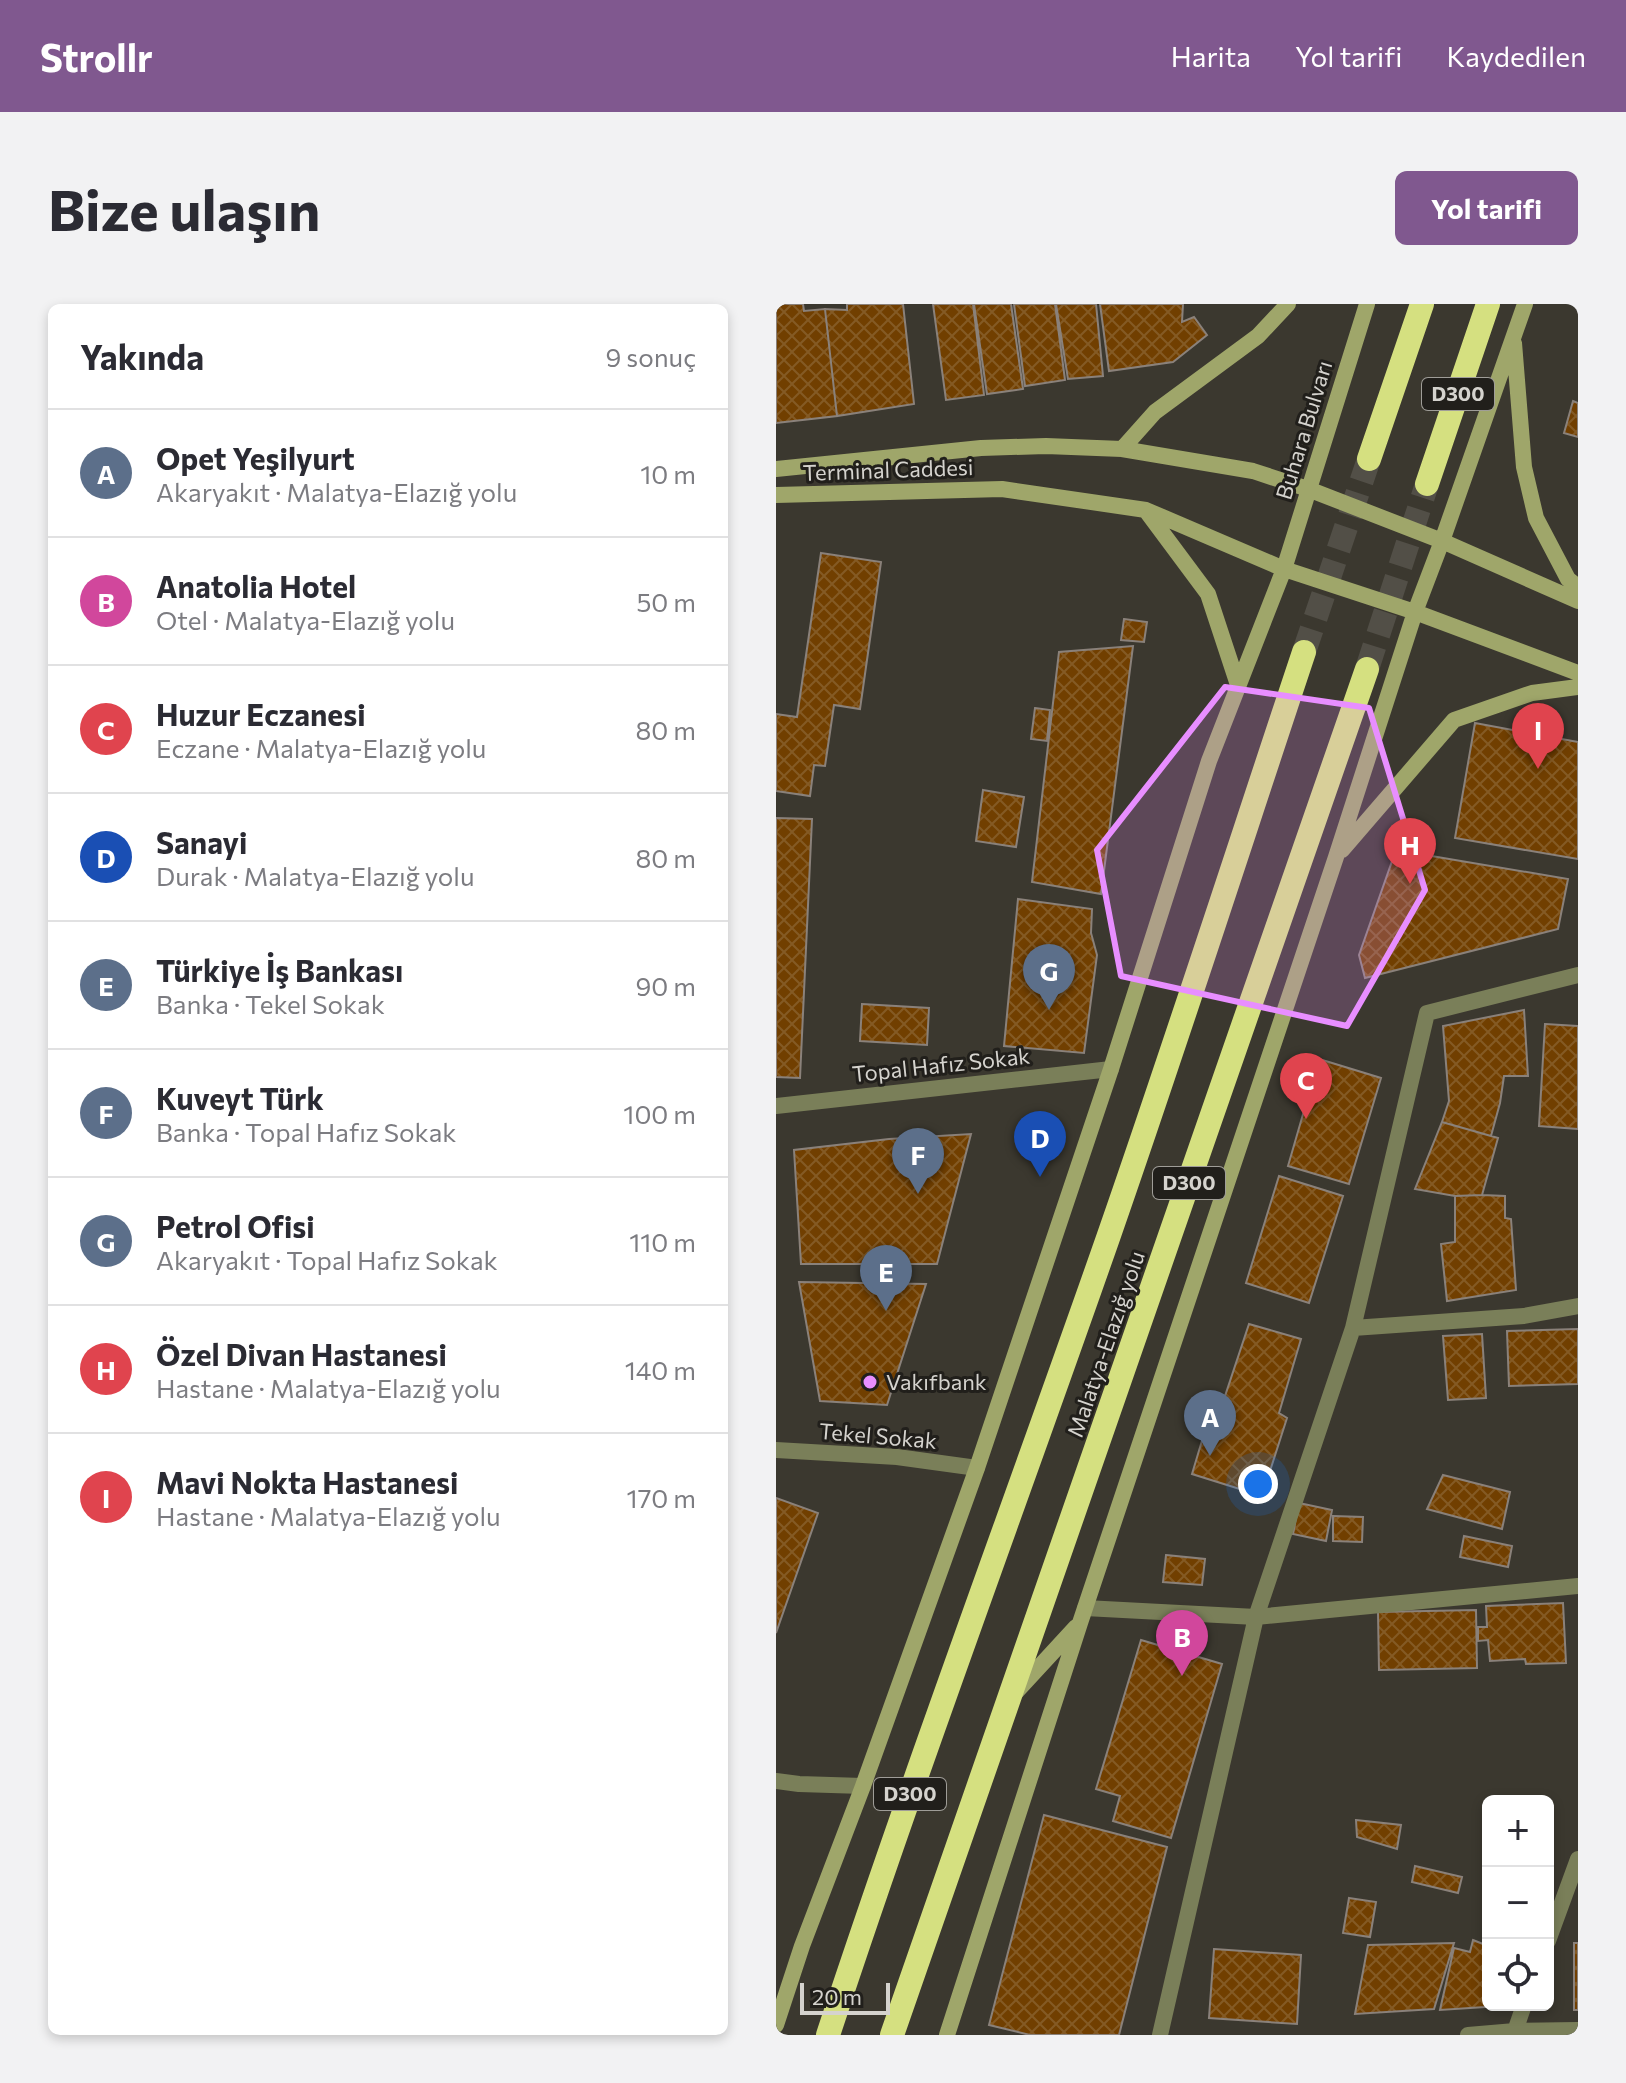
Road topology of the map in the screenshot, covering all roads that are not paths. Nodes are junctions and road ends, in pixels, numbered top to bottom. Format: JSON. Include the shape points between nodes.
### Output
{"nodes":[{"id":1,"x":1288,"y":304,"type":"edge"},
{"id":2,"x":1367,"y":304,"type":"edge"},
{"id":3,"x":1422,"y":304,"type":"edge"},
{"id":4,"x":1488,"y":304,"type":"edge"},
{"id":5,"x":1525,"y":304,"type":"edge"},
{"id":6,"x":1513,"y":335,"type":"junction"},
{"id":7,"x":1122,"y":449,"type":"junction"},
{"id":8,"x":1369,"y":459,"type":"tunnel mouth"},
{"id":9,"x":776,"y":469,"type":"edge"},
{"id":10,"x":1427,"y":484,"type":"tunnel mouth"},
{"id":11,"x":1308,"y":489,"type":"junction"},
{"id":12,"x":776,"y":495,"type":"edge"},
{"id":13,"x":1146,"y":510,"type":"junction"},
{"id":14,"x":1442,"y":541,"type":"junction"},
{"id":15,"x":1284,"y":569,"type":"junction"},
{"id":16,"x":1578,"y":587,"type":"edge"},
{"id":17,"x":1578,"y":601,"type":"edge"},
{"id":18,"x":1415,"y":612,"type":"junction"},
{"id":19,"x":1304,"y":652,"type":"tunnel mouth"},
{"id":20,"x":1367,"y":669,"type":"tunnel mouth"},
{"id":21,"x":1578,"y":673,"type":"edge"},
{"id":22,"x":1238,"y":685,"type":"junction"},
{"id":23,"x":1578,"y":687,"type":"edge"},
{"id":24,"x":1336,"y":857,"type":"junction"},
{"id":25,"x":1578,"y":975,"type":"edge"},
{"id":26,"x":1111,"y":1069,"type":"junction"},
{"id":27,"x":776,"y":1106,"type":"edge"},
{"id":28,"x":1578,"y":1306,"type":"edge"},
{"id":29,"x":1353,"y":1328,"type":"junction"},
{"id":30,"x":776,"y":1450,"type":"edge"},
{"id":31,"x":977,"y":1468,"type":"junction"},
{"id":32,"x":1578,"y":1586,"type":"edge"},
{"id":33,"x":1082,"y":1616,"type":"junction"},
{"id":34,"x":1256,"y":1617,"type":"junction"},
{"id":35,"x":1011,"y":1698,"type":"junction"},
{"id":36,"x":776,"y":1781,"type":"edge"},
{"id":37,"x":863,"y":1786,"type":"junction"},
{"id":38,"x":1578,"y":1859,"type":"edge"},
{"id":39,"x":1549,"y":1939,"type":"edge"},
{"id":40,"x":1522,"y":2011,"type":"edge"},
{"id":41,"x":776,"y":2025,"type":"edge"},
{"id":42,"x":1578,"y":2030,"type":"edge"},
{"id":43,"x":1515,"y":2031,"type":"junction"},
{"id":44,"x":828,"y":2035,"type":"edge"},
{"id":45,"x":892,"y":2035,"type":"edge"},
{"id":46,"x":947,"y":2035,"type":"edge"},
{"id":47,"x":1160,"y":2035,"type":"edge"},
{"id":48,"x":1468,"y":2035,"type":"edge"}],
"edges":[{"from":1,"to":7,"type":"main road","via":[[1258,336],[1155,412]]},
{"from":2,"to":11,"type":"main road","name":"Buhara Bulvarı"},
{"from":3,"to":8,"type":"highway","number":"D300"},
{"from":4,"to":10,"type":"highway","number":"D300"},
{"from":5,"to":6,"type":"main road"},
{"from":6,"to":14,"type":"main road"},
{"from":6,"to":16,"type":"main road","via":[[1524,467],[1536,518],[1568,579]]},
{"from":7,"to":9,"type":"main road","via":[[981,448]]},
{"from":7,"to":11,"type":"main road","via":[[1253,471]]},
{"from":11,"to":14,"type":"main road"},
{"from":11,"to":15,"type":"main road","name":"Buhara Bulvarı"},
{"from":12,"to":13,"type":"main road","name":"Terminal Caddesi","via":[[1002,489]]},
{"from":13,"to":15,"type":"main road","name":"Terminal Caddesi"},
{"from":13,"to":22,"type":"main road","via":[[1208,594]]},
{"from":14,"to":17,"type":"main road"},
{"from":14,"to":18,"type":"main road"},
{"from":15,"to":18,"type":"main road","name":"Terminal Caddesi"},
{"from":15,"to":22,"type":"main road","name":"Buhara Bulvarı"},
{"from":18,"to":21,"type":"main road","name":"Terminal Caddesi"},
{"from":18,"to":24,"type":"main road"},
{"from":19,"to":44,"type":"highway","name":"Malatya-Elazığ yolu","number":"D300","via":[[1110,1232]]},
{"from":20,"to":35,"type":"highway","name":"Malatya-Elazığ yolu","number":"D300"},
{"from":22,"to":26,"type":"main road","name":"Buhara Bulvarı"},
{"from":23,"to":24,"type":"main road","via":[[1532,693],[1454,720]]},
{"from":24,"to":33,"type":"main road"},
{"from":25,"to":29,"type":"street","via":[[1427,1013]]},
{"from":26,"to":27,"type":"street","name":"Topal Hafız Sokak"},
{"from":26,"to":31,"type":"main road","name":"Buhara Bulvarı"},
{"from":28,"to":29,"type":"street","via":[[1524,1316]]},
{"from":29,"to":34,"type":"street"},
{"from":30,"to":31,"type":"street","name":"Tekel Sokak"},
{"from":31,"to":37,"type":"main road","name":"Buhara Bulvarı"},
{"from":32,"to":34,"type":"street"},
{"from":33,"to":34,"type":"street"},
{"from":33,"to":35,"type":"main road"},
{"from":33,"to":46,"type":"main road"},
{"from":34,"to":47,"type":"street"},
{"from":35,"to":45,"type":"highway","name":"Malatya-Elazığ yolu","number":"D300"},
{"from":36,"to":37,"type":"street"},
{"from":37,"to":41,"type":"main road","name":"Buhara Bulvarı"},
{"from":38,"to":39,"type":"street"},
{"from":40,"to":43,"type":"street"},
{"from":42,"to":43,"type":"street"},
{"from":43,"to":48,"type":"street"}]}
